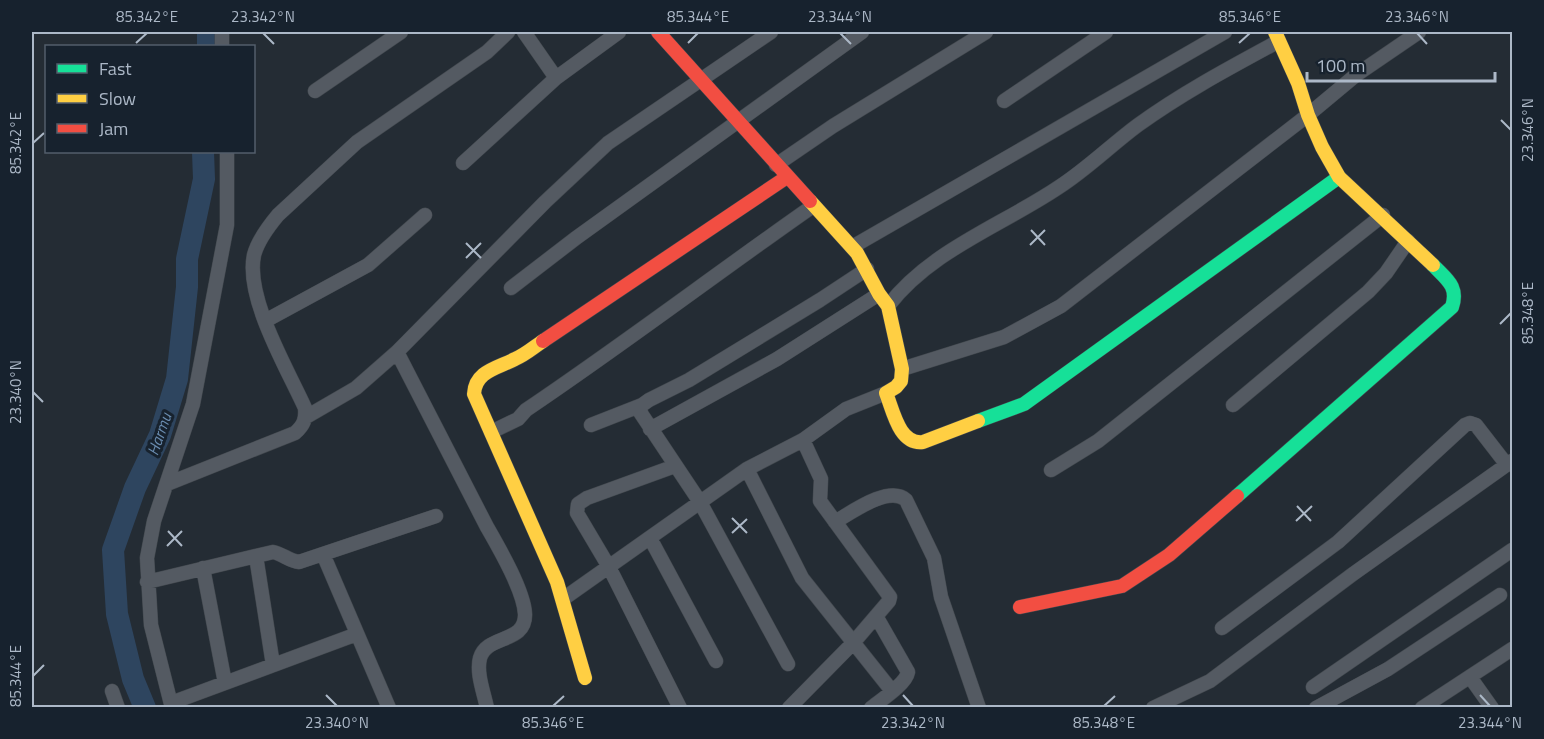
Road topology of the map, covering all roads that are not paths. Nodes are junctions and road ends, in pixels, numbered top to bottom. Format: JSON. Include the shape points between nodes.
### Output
{"nodes":[{"id":1,"x":401,"y":32,"type":"edge"},
{"id":2,"x":508,"y":32,"type":"edge"},
{"id":3,"x":524,"y":32,"type":"edge"},
{"id":4,"x":619,"y":32,"type":"edge"},
{"id":5,"x":658,"y":32,"type":"edge"},
{"id":6,"x":771,"y":32,"type":"edge"},
{"id":7,"x":862,"y":32,"type":"edge"},
{"id":8,"x":986,"y":32,"type":"edge"},
{"id":9,"x":1106,"y":32,"type":"edge"},
{"id":10,"x":1225,"y":32,"type":"edge"},
{"id":11,"x":1419,"y":32,"type":"edge"},
{"id":12,"x":1277,"y":36,"type":"edge"},
{"id":13,"x":556,"y":78,"type":"junction"},
{"id":14,"x":702,"y":80,"type":"junction"},
{"id":15,"x":315,"y":92,"type":"dead end"},
{"id":16,"x":1004,"y":101,"type":"dead end"},
{"id":17,"x":1308,"y":115,"type":"junction"},
{"id":18,"x":738,"y":121,"type":"junction"},
{"id":19,"x":227,"y":153,"type":"edge"},
{"id":20,"x":463,"y":163,"type":"dead end"},
{"id":21,"x":776,"y":165,"type":"junction"},
{"id":22,"x":787,"y":177,"type":"junction"},
{"id":23,"x":1339,"y":177,"type":"junction"},
{"id":24,"x":813,"y":206,"type":"junction"},
{"id":25,"x":425,"y":215,"type":"dead end"},
{"id":26,"x":1383,"y":216,"type":"junction"},
{"id":27,"x":1408,"y":241,"type":"junction"},
{"id":28,"x":852,"y":246,"type":"junction"},
{"id":29,"x":867,"y":269,"type":"junction"},
{"id":30,"x":511,"y":288,"type":"dead end"},
{"id":31,"x":879,"y":294,"type":"junction"},
{"id":32,"x":888,"y":306,"type":"junction"},
{"id":33,"x":265,"y":321,"type":"junction"},
{"id":34,"x":397,"y":352,"type":"junction"},
{"id":35,"x":902,"y":369,"type":"junction"},
{"id":36,"x":886,"y":393,"type":"junction"},
{"id":37,"x":642,"y":405,"type":"junction"},
{"id":38,"x":1233,"y":405,"type":"dead end"},
{"id":39,"x":306,"y":417,"type":"junction"},
{"id":40,"x":591,"y":425,"type":"dead end"},
{"id":41,"x":650,"y":429,"type":"junction"},
{"id":42,"x":491,"y":432,"type":"junction"},
{"id":43,"x":803,"y":440,"type":"junction"},
{"id":44,"x":1510,"y":463,"type":"edge"},
{"id":45,"x":675,"y":466,"type":"junction"},
{"id":46,"x":747,"y":469,"type":"junction"},
{"id":47,"x":1051,"y":470,"type":"dead end"},
{"id":48,"x":167,"y":484,"type":"junction"},
{"id":49,"x":700,"y":502,"type":"junction"},
{"id":50,"x":436,"y":516,"type":"dead end"},
{"id":51,"x":835,"y":522,"type":"junction"},
{"id":52,"x":650,"y":538,"type":"junction"},
{"id":53,"x":1512,"y":550,"type":"edge"},
{"id":54,"x":323,"y":554,"type":"junction"},
{"id":55,"x":256,"y":556,"type":"junction"},
{"id":56,"x":609,"y":567,"type":"junction"},
{"id":57,"x":203,"y":568,"type":"junction"},
{"id":58,"x":147,"y":582,"type":"junction"},
{"id":59,"x":1500,"y":595,"type":"dead end"},
{"id":60,"x":563,"y":599,"type":"junction"},
{"id":61,"x":1020,"y":607,"type":"dead end"},
{"id":62,"x":876,"y":616,"type":"junction"},
{"id":63,"x":1222,"y":628,"type":"dead end"},
{"id":64,"x":357,"y":634,"type":"junction"},
{"id":65,"x":853,"y":644,"type":"junction"},
{"id":66,"x":1512,"y":649,"type":"edge"},
{"id":67,"x":716,"y":661,"type":"dead end"},
{"id":68,"x":788,"y":664,"type":"dead end"},
{"id":69,"x":273,"y":665,"type":"junction"},
{"id":70,"x":585,"y":678,"type":"dead end"},
{"id":71,"x":1470,"y":678,"type":"junction"},
{"id":72,"x":225,"y":683,"type":"junction"},
{"id":73,"x":1313,"y":687,"type":"dead end"},
{"id":74,"x":112,"y":691,"type":"dead end"},
{"id":75,"x":892,"y":691,"type":"junction"},
{"id":76,"x":171,"y":705,"type":"edge"},
{"id":77,"x":118,"y":708,"type":"edge"},
{"id":78,"x":390,"y":708,"type":"edge"},
{"id":79,"x":487,"y":708,"type":"edge"},
{"id":80,"x":680,"y":708,"type":"edge"},
{"id":81,"x":789,"y":708,"type":"edge"},
{"id":82,"x":871,"y":708,"type":"edge"},
{"id":83,"x":979,"y":708,"type":"edge"},
{"id":84,"x":1154,"y":708,"type":"edge"},
{"id":85,"x":1316,"y":708,"type":"edge"},
{"id":86,"x":1422,"y":708,"type":"edge"},
{"id":87,"x":1492,"y":708,"type":"edge"}],
"edges":[{"from":1,"to":15,"type":"street"},
{"from":2,"to":33,"type":"street","via":[[487,52],[357,142],[268,226],[254,255],[253,279]]},
{"from":3,"to":13,"type":"street"},
{"from":4,"to":13,"type":"street"},
{"from":5,"to":14,"type":"street"},
{"from":6,"to":14,"type":"street"},
{"from":7,"to":18,"type":"street"},
{"from":8,"to":21,"type":"street"},
{"from":9,"to":16,"type":"street"},
{"from":10,"to":28,"type":"street"},
{"from":11,"to":17,"type":"street","via":[[1356,75]]},
{"from":12,"to":17,"type":"street"},
{"from":12,"to":32,"type":"street","via":[[1139,124],[1060,187],[933,262],[900,290]]},
{"from":13,"to":20,"type":"street"},
{"from":14,"to":18,"type":"street"},
{"from":14,"to":34,"type":"street","via":[[608,143]]},
{"from":17,"to":23,"type":"street"},
{"from":17,"to":35,"type":"street","via":[[1061,306],[1004,337]]},
{"from":18,"to":21,"type":"street"},
{"from":18,"to":30,"type":"street"},
{"from":19,"to":48,"type":"street","via":[[227,225],[219,270],[193,404]]},
{"from":21,"to":22,"type":"street"},
{"from":22,"to":24,"type":"street"},
{"from":22,"to":42,"type":"street","via":[[518,358],[483,373],[474,392]]},
{"from":23,"to":26,"type":"street"},
{"from":23,"to":36,"type":"street","via":[[1024,404],[916,443],[902,432]]},
{"from":24,"to":28,"type":"street"},
{"from":24,"to":42,"type":"street","via":[[518,419]]},
{"from":25,"to":33,"type":"street","via":[[368,265]]},
{"from":26,"to":27,"type":"street"},
{"from":26,"to":47,"type":"street","via":[[1098,441]]},
{"from":27,"to":38,"type":"street","via":[[1368,292]]},
{"from":27,"to":61,"type":"street","via":[[1453,287],[1456,296],[1452,307],[1436,323],[1169,555],[1122,586]]},
{"from":28,"to":29,"type":"street"},
{"from":29,"to":31,"type":"street"},
{"from":29,"to":37,"type":"street"},
{"from":31,"to":32,"type":"street"},
{"from":31,"to":41,"type":"street","via":[[777,359]]},
{"from":32,"to":35,"type":"street"},
{"from":33,"to":39,"type":"street"},
{"from":34,"to":39,"type":"street","via":[[356,388]]},
{"from":34,"to":79,"type":"street","via":[[521,597],[525,613],[519,633],[490,645],[479,660]]},
{"from":35,"to":36,"type":"street","via":[[901,381]]},
{"from":36,"to":43,"type":"street","via":[[846,409]]},
{"from":37,"to":40,"type":"street"},
{"from":37,"to":41,"type":"street","via":[[640,412]]},
{"from":39,"to":48,"type":"street","via":[[295,433]]},
{"from":41,"to":45,"type":"street"},
{"from":42,"to":60,"type":"street"},
{"from":43,"to":46,"type":"street"},
{"from":43,"to":51,"type":"street","via":[[821,479],[820,501]]},
{"from":44,"to":63,"type":"street","via":[[1476,425],[1465,425],[1338,542]]},
{"from":44,"to":84,"type":"street","via":[[1210,681]]},
{"from":45,"to":49,"type":"street"},
{"from":45,"to":56,"type":"street","via":[[578,504],[578,513]]},
{"from":46,"to":49,"type":"street"},
{"from":46,"to":65,"type":"street","via":[[802,578]]},
{"from":48,"to":58,"type":"street","via":[[154,521]]},
{"from":49,"to":52,"type":"street"},
{"from":49,"to":68,"type":"street"},
{"from":50,"to":54,"type":"street"},
{"from":51,"to":62,"type":"street","via":[[888,593],[889,601]]},
{"from":51,"to":83,"type":"street","via":[[892,494],[906,500],[934,558],[941,597]]},
{"from":52,"to":56,"type":"street"},
{"from":52,"to":67,"type":"street"},
{"from":53,"to":73,"type":"street"},
{"from":54,"to":55,"type":"street","via":[[299,562],[273,552]]},
{"from":54,"to":64,"type":"street"},
{"from":55,"to":57,"type":"street"},
{"from":55,"to":69,"type":"street"},
{"from":56,"to":60,"type":"street"},
{"from":56,"to":80,"type":"street"},
{"from":57,"to":58,"type":"street"},
{"from":57,"to":72,"type":"street"},
{"from":58,"to":76,"type":"street","via":[[151,625]]},
{"from":59,"to":85,"type":"street","via":[[1388,669]]},
{"from":60,"to":70,"type":"street"},
{"from":62,"to":65,"type":"street"},
{"from":62,"to":75,"type":"street","via":[[908,672],[907,678]]},
{"from":64,"to":69,"type":"street"},
{"from":64,"to":78,"type":"street"},
{"from":65,"to":75,"type":"street"},
{"from":65,"to":81,"type":"street"},
{"from":66,"to":71,"type":"street"},
{"from":69,"to":72,"type":"street"},
{"from":71,"to":86,"type":"street"},
{"from":71,"to":87,"type":"street"},
{"from":72,"to":76,"type":"street"},
{"from":74,"to":77,"type":"street"},
{"from":75,"to":82,"type":"street"}]}
